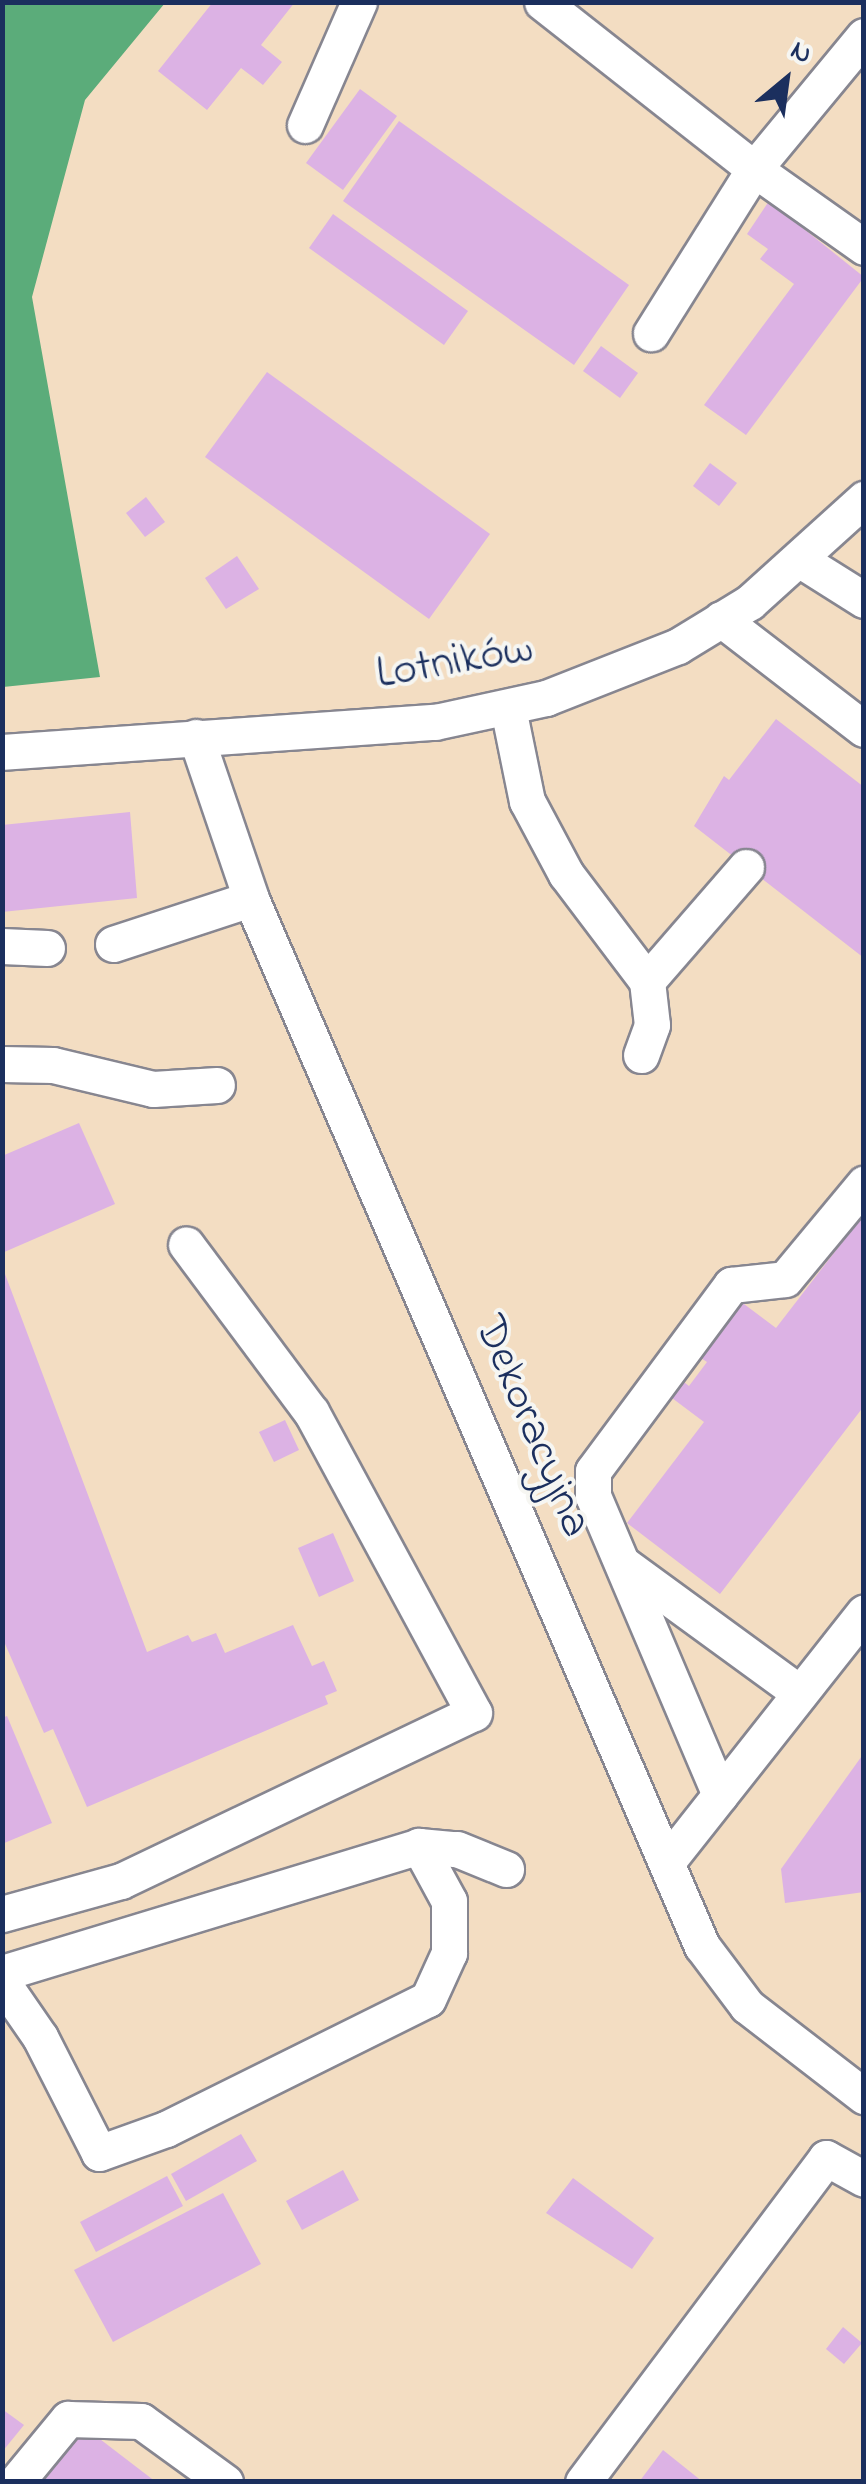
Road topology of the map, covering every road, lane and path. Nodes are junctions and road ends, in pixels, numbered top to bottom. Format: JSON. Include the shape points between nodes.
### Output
{"nodes":[{"id":1,"x":359,"y":2,"type":"edge"},
{"id":2,"x":542,"y":2,"type":"edge"},
{"id":3,"x":864,"y":36,"type":"edge"},
{"id":4,"x":305,"y":124,"type":"dead end"},
{"id":5,"x":754,"y":169,"type":"junction"},
{"id":6,"x":864,"y":247,"type":"edge"},
{"id":7,"x":652,"y":332,"type":"dead end"},
{"id":8,"x":864,"y":498,"type":"edge"},
{"id":9,"x":802,"y":561,"type":"junction"},
{"id":10,"x":864,"y":600,"type":"edge"},
{"id":11,"x":721,"y":619,"type":"junction"},
{"id":12,"x":508,"y":708,"type":"junction"},
{"id":13,"x":864,"y":730,"type":"edge"},
{"id":14,"x":196,"y":736,"type":"junction"},
{"id":15,"x":2,"y":752,"type":"edge"},
{"id":16,"x":746,"y":867,"type":"dead end"},
{"id":17,"x":251,"y":899,"type":"junction"},
{"id":18,"x":113,"y":944,"type":"dead end"},
{"id":19,"x":2,"y":946,"type":"edge"},
{"id":20,"x":47,"y":948,"type":"dead end"},
{"id":21,"x":647,"y":981,"type":"junction"},
{"id":22,"x":641,"y":1055,"type":"dead end"},
{"id":23,"x":2,"y":1064,"type":"edge"},
{"id":24,"x":217,"y":1085,"type":"dead end"},
{"id":25,"x":864,"y":1184,"type":"edge"},
{"id":26,"x":186,"y":1244,"type":"dead end"},
{"id":27,"x":621,"y":1562,"type":"junction"},
{"id":28,"x":864,"y":1613,"type":"edge"},
{"id":29,"x":800,"y":1693,"type":"junction"},
{"id":30,"x":720,"y":1795,"type":"junction"},
{"id":31,"x":420,"y":1846,"type":"junction"},
{"id":32,"x":667,"y":1862,"type":"junction"},
{"id":33,"x":506,"y":1869,"type":"dead end"},
{"id":34,"x":2,"y":1914,"type":"edge"},
{"id":35,"x":2,"y":1973,"type":"edge"},
{"id":36,"x":2,"y":1982,"type":"edge"},
{"id":37,"x":864,"y":2096,"type":"edge"},
{"id":38,"x":864,"y":2179,"type":"edge"},
{"id":39,"x":16,"y":2482,"type":"edge"},
{"id":40,"x":225,"y":2482,"type":"edge"},
{"id":41,"x":583,"y":2482,"type":"edge"}],
"edges":[{"from":1,"to":4,"type":"street"},
{"from":2,"to":5,"type":"street"},
{"from":3,"to":5,"type":"street"},
{"from":5,"to":6,"type":"street"},
{"from":5,"to":7,"type":"street"},
{"from":8,"to":9,"type":"street","name":"Lotników"},
{"from":9,"to":10,"type":"street"},
{"from":9,"to":11,"type":"street","name":"Lotników"},
{"from":11,"to":12,"type":"street","name":"Lotników","via":[[678,646]]},
{"from":11,"to":13,"type":"street"},
{"from":12,"to":14,"type":"street","name":"Lotników","via":[[436,722]]},
{"from":12,"to":21,"type":"street","via":[[526,801],[566,874]]},
{"from":14,"to":15,"type":"street","name":"Lotników"},
{"from":14,"to":17,"type":"street","name":"Dekoracyjna"},
{"from":16,"to":21,"type":"street"},
{"from":17,"to":18,"type":"street"},
{"from":17,"to":32,"type":"street","name":"Dekoracyjna"},
{"from":19,"to":20,"type":"street"},
{"from":21,"to":22,"type":"street","via":[[652,1025]]},
{"from":23,"to":24,"type":"street","via":[[53,1066],[153,1089]]},
{"from":25,"to":27,"type":"street","via":[[785,1279],[732,1285],[622,1425],[593,1471],[593,1496]]},
{"from":26,"to":34,"type":"street","via":[[311,1412],[474,1713],[121,1881]]},
{"from":27,"to":29,"type":"street"},
{"from":27,"to":30,"type":"street"},
{"from":28,"to":29,"type":"street"},
{"from":29,"to":30,"type":"street"},
{"from":30,"to":32,"type":"street"},
{"from":31,"to":33,"type":"street","via":[[458,1849]]},
{"from":31,"to":35,"type":"street"},
{"from":31,"to":36,"type":"street","via":[[449,1900],[449,1953],[428,2000],[166,2129],[99,2153],[40,2037]]},
{"from":32,"to":37,"type":"street","name":"Dekoracyjna","via":[[702,1946],[747,2006]]},
{"from":38,"to":41,"type":"street","via":[[826,2158]]},
{"from":39,"to":40,"type":"street","via":[[68,2419],[141,2421]]}]}
